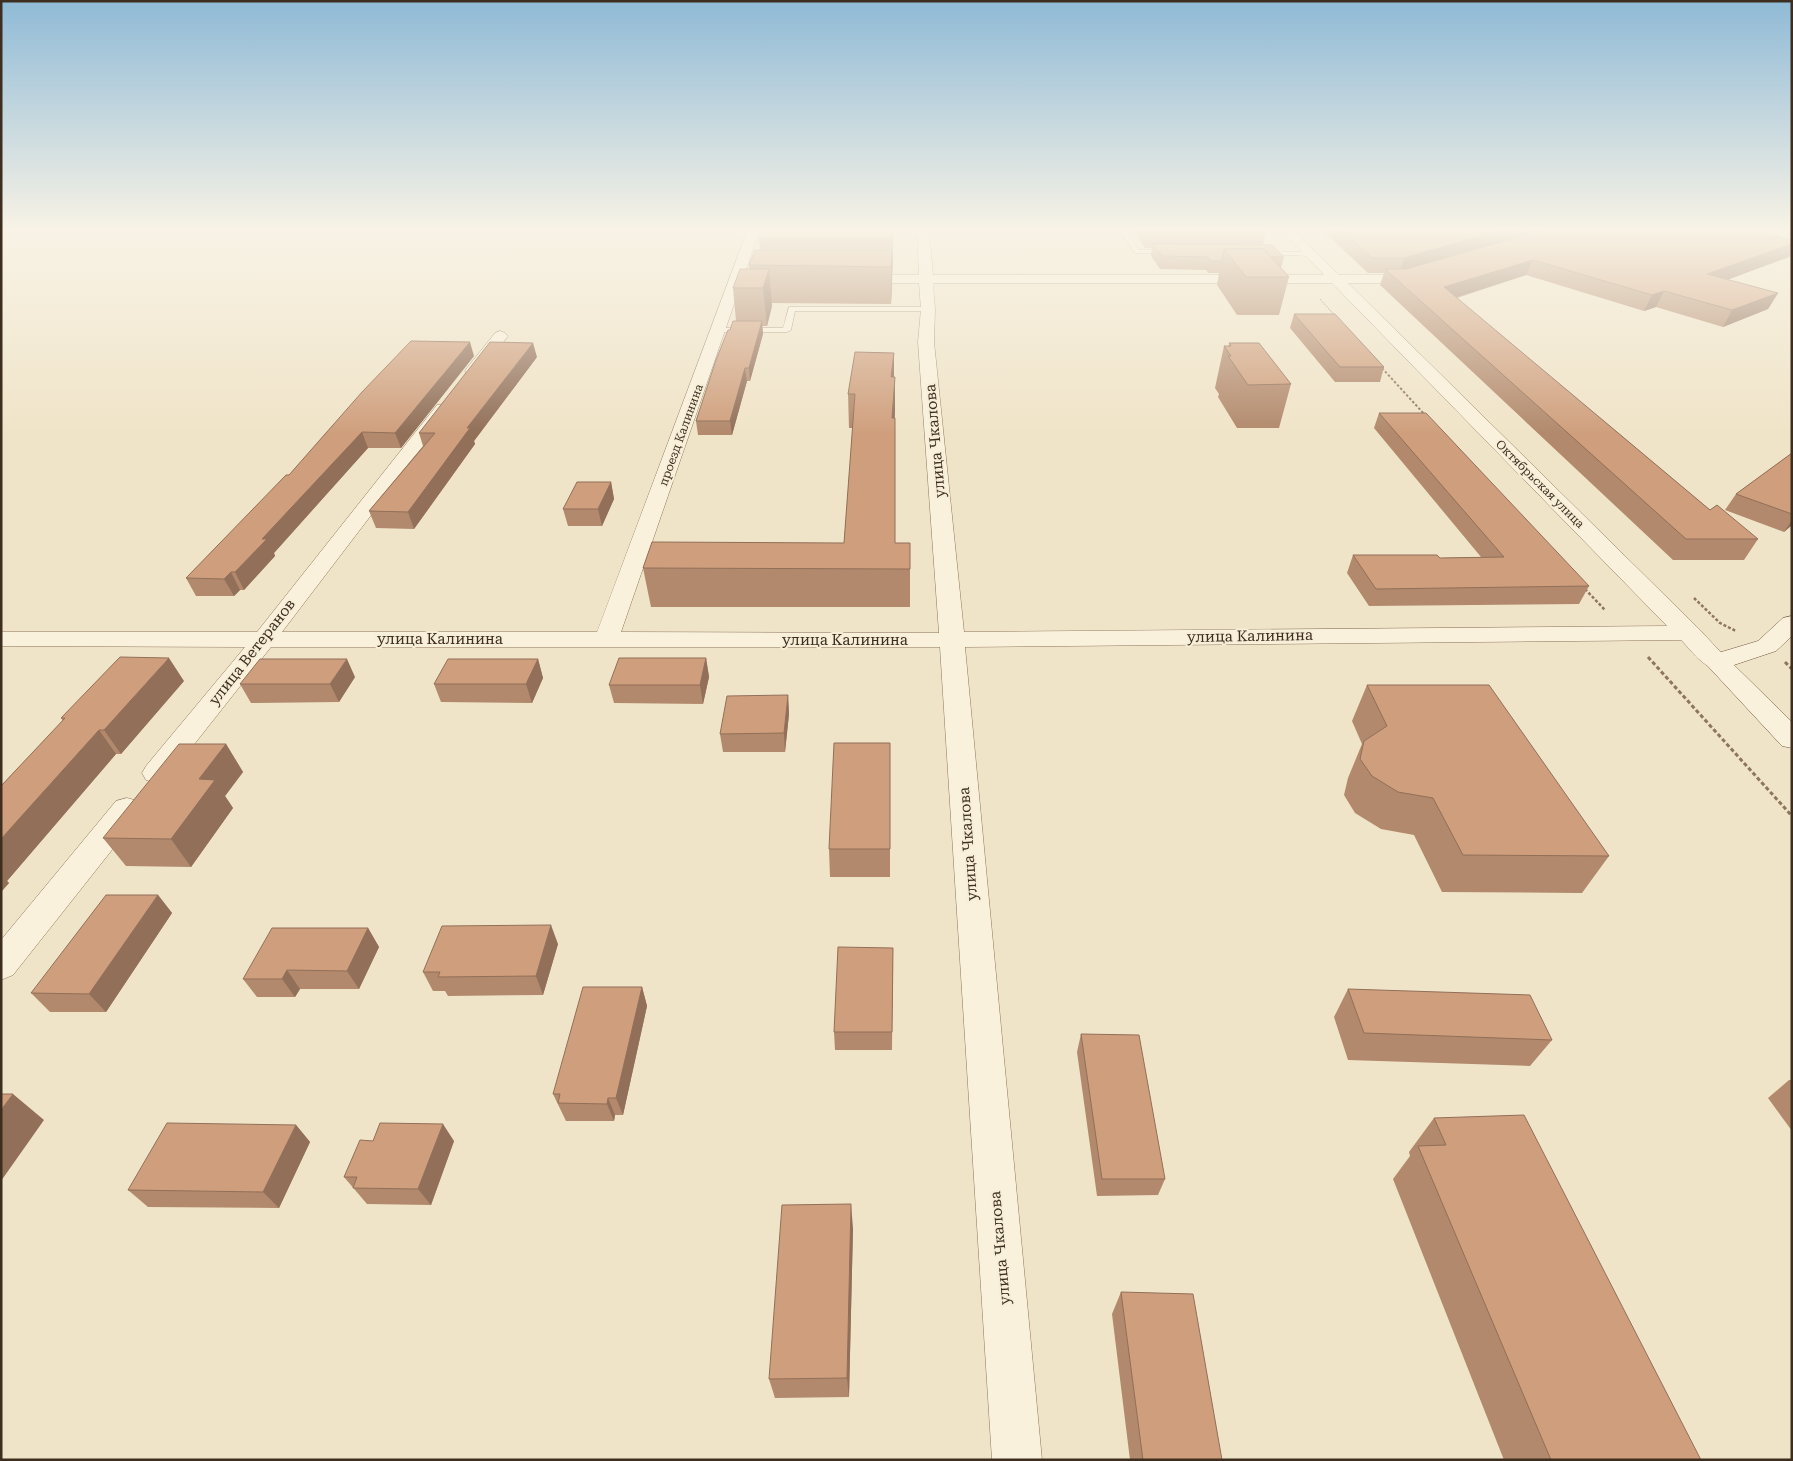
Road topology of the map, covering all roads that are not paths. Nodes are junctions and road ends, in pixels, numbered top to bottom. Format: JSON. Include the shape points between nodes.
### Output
{"nodes":[{"id":1,"x":734,"y":297,"type":"edge"},
{"id":2,"x":927,"y":297,"type":"edge"},
{"id":3,"x":1353,"y":297,"type":"edge"},
{"id":4,"x":928,"y":309,"type":"junction"},
{"id":5,"x":719,"y":330,"type":"junction"},
{"id":6,"x":500,"y":336,"type":"dead end"},
{"id":7,"x":1792,"y":623,"type":"edge"},
{"id":8,"x":1690,"y":633,"type":"junction"},
{"id":9,"x":1,"y":639,"type":"edge"},
{"id":10,"x":264,"y":639,"type":"junction"},
{"id":11,"x":606,"y":640,"type":"junction"},
{"id":12,"x":952,"y":640,"type":"junction"},
{"id":13,"x":1717,"y":662,"type":"junction"},
{"id":14,"x":1792,"y":739,"type":"edge"},
{"id":15,"x":1,"y":965,"type":"edge"},
{"id":16,"x":1017,"y":1460,"type":"edge"}],
"edges":[{"from":1,"to":5,"type":"street","name":"проезд Калинина"},
{"from":2,"to":4,"type":"street","name":"улица Чкалова"},
{"from":3,"to":8,"type":"street","name":"Октябрьская улица"},
{"from":4,"to":5,"type":"lane","via":[[792,309],[787,330]]},
{"from":4,"to":12,"type":"street","name":"улица Чкалова","via":[[926,342]]},
{"from":5,"to":11,"type":"street","name":"проезд Калинина"},
{"from":6,"to":10,"type":"street","name":"улица Ветеранов"},
{"from":7,"to":13,"type":"street","via":[[1767,646]]},
{"from":8,"to":12,"type":"street","name":"улица Калинина"},
{"from":8,"to":13,"type":"street","name":"Октябрьская улица"},
{"from":9,"to":10,"type":"street","name":"улица Калинина"},
{"from":10,"to":11,"type":"street","name":"улица Калинина"},
{"from":10,"to":15,"type":"street","name":"улица Ветеранов"},
{"from":11,"to":12,"type":"street","name":"улица Калинина"},
{"from":12,"to":16,"type":"street","name":"улица Чкалова"},
{"from":13,"to":14,"type":"street","name":"Октябрьская улица"}]}
